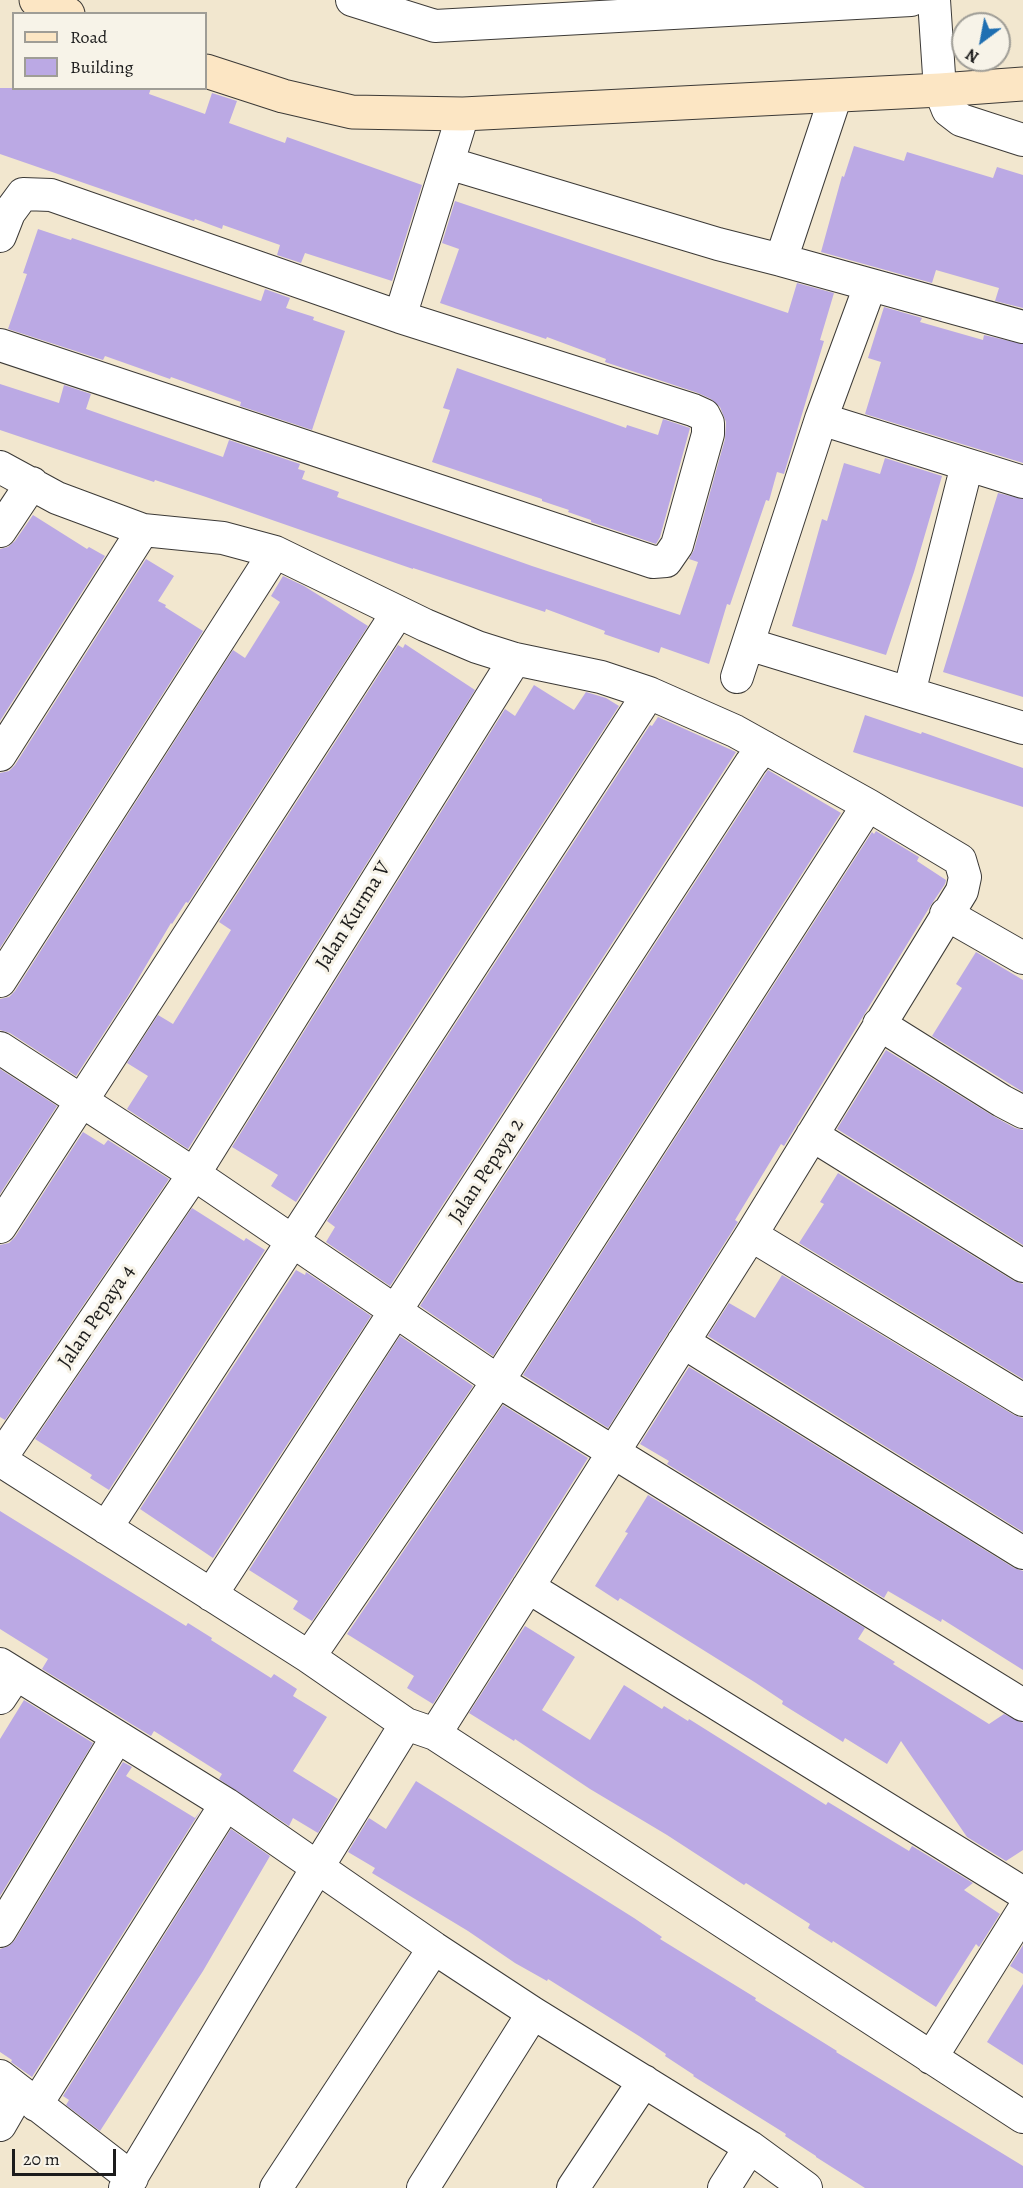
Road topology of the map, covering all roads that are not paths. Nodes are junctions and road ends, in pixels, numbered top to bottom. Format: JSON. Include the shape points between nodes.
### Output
{"nodes":[{"id":1,"x":36,"y":0,"type":"edge"},
{"id":2,"x":352,"y":0,"type":"edge"},
{"id":3,"x":926,"y":5,"type":"edge"},
{"id":4,"x":64,"y":12,"type":"edge"},
{"id":5,"x":207,"y":71,"type":"edge"},
{"id":6,"x":940,"y":84,"type":"junction"},
{"id":7,"x":1023,"y":84,"type":"edge"},
{"id":8,"x":836,"y":95,"type":"junction"},
{"id":9,"x":463,"y":114,"type":"junction"},
{"id":10,"x":1023,"y":140,"type":"edge"},
{"id":11,"x":448,"y":163,"type":"junction"},
{"id":12,"x":0,"y":236,"type":"edge"},
{"id":13,"x":781,"y":260,"type":"junction"},
{"id":14,"x":870,"y":286,"type":"junction"},
{"id":15,"x":400,"y":317,"type":"junction"},
{"id":16,"x":1023,"y":327,"type":"edge"},
{"id":17,"x":0,"y":345,"type":"edge"},
{"id":18,"x":820,"y":419,"type":"junction"},
{"id":19,"x":967,"y":465,"type":"junction"},
{"id":20,"x":0,"y":467,"type":"edge"},
{"id":21,"x":1023,"y":482,"type":"edge"},
{"id":22,"x":32,"y":483,"type":"junction"},
{"id":23,"x":143,"y":530,"type":"junction"},
{"id":24,"x":0,"y":531,"type":"edge"},
{"id":25,"x":274,"y":552,"type":"junction"},
{"id":26,"x":399,"y":612,"type":"junction"},
{"id":27,"x":748,"y":644,"type":"junction"},
{"id":28,"x":515,"y":659,"type":"junction"},
{"id":29,"x":737,"y":677,"type":"dead end"},
{"id":30,"x":649,"y":693,"type":"junction"},
{"id":31,"x":909,"y":693,"type":"junction"},
{"id":32,"x":1023,"y":728,"type":"edge"},
{"id":33,"x":764,"y":747,"type":"junction"},
{"id":34,"x":0,"y":755,"type":"edge"},
{"id":35,"x":868,"y":805,"type":"junction"},
{"id":36,"x":946,"y":914,"type":"junction"},
{"id":37,"x":1023,"y":958,"type":"edge"},
{"id":38,"x":0,"y":981,"type":"edge"},
{"id":39,"x":879,"y":1024,"type":"junction"},
{"id":40,"x":0,"y":1048,"type":"edge"},
{"id":41,"x":82,"y":1103,"type":"junction"},
{"id":42,"x":1023,"y":1112,"type":"edge"},
{"id":43,"x":812,"y":1135,"type":"junction"},
{"id":44,"x":194,"y":1174,"type":"junction"},
{"id":45,"x":0,"y":1227,"type":"edge"},
{"id":46,"x":751,"y":1235,"type":"junction"},
{"id":47,"x":291,"y":1242,"type":"junction"},
{"id":48,"x":1023,"y":1266,"type":"edge"},
{"id":49,"x":396,"y":1312,"type":"junction"},
{"id":50,"x":683,"y":1342,"type":"junction"},
{"id":51,"x":498,"y":1381,"type":"junction"},
{"id":52,"x":1023,"y":1400,"type":"edge"},
{"id":53,"x":613,"y":1452,"type":"junction"},
{"id":54,"x":0,"y":1460,"type":"edge"},
{"id":55,"x":106,"y":1528,"type":"junction"},
{"id":56,"x":1023,"y":1553,"type":"edge"},
{"id":57,"x":528,"y":1587,"type":"junction"},
{"id":58,"x":211,"y":1594,"type":"junction"},
{"id":59,"x":309,"y":1657,"type":"junction"},
{"id":60,"x":5,"y":1679,"type":"edge"},
{"id":61,"x":1023,"y":1705,"type":"edge"},
{"id":62,"x":420,"y":1729,"type":"junction"},
{"id":63,"x":117,"y":1737,"type":"junction"},
{"id":64,"x":226,"y":1804,"type":"junction"},
{"id":65,"x":317,"y":1868,"type":"junction"},
{"id":66,"x":1022,"y":1909,"type":"edge"},
{"id":67,"x":0,"y":1931,"type":"edge"},
{"id":68,"x":434,"y":1948,"type":"junction"},
{"id":69,"x":533,"y":2013,"type":"junction"},
{"id":70,"x":931,"y":2058,"type":"junction"},
{"id":71,"x":644,"y":2080,"type":"junction"},
{"id":72,"x":18,"y":2091,"type":"edge"},
{"id":73,"x":1023,"y":2117,"type":"edge"},
{"id":74,"x":0,"y":2125,"type":"edge"},
{"id":75,"x":750,"y":2147,"type":"junction"},
{"id":76,"x":129,"y":2183,"type":"edge"},
{"id":77,"x":276,"y":2188,"type":"edge"},
{"id":78,"x":423,"y":2188,"type":"edge"},
{"id":79,"x":573,"y":2188,"type":"edge"},
{"id":80,"x":724,"y":2188,"type":"edge"},
{"id":81,"x":806,"y":2188,"type":"edge"}],
"edges":[{"from":1,"to":4,"type":"street"},
{"from":2,"to":3,"type":"street","via":[[435,26]]},
{"from":3,"to":6,"type":"street"},
{"from":5,"to":9,"type":"street","via":[[283,96],[352,111]]},
{"from":6,"to":7,"type":"street"},
{"from":6,"to":8,"type":"street"},
{"from":6,"to":10,"type":"street","via":[[948,110],[961,120]]},
{"from":8,"to":9,"type":"street"},
{"from":8,"to":13,"type":"street"},
{"from":9,"to":11,"type":"street"},
{"from":11,"to":13,"type":"street"},
{"from":11,"to":15,"type":"street"},
{"from":12,"to":15,"type":"street","via":[[9,213],[23,194],[51,195]]},
{"from":13,"to":14,"type":"street"},
{"from":14,"to":16,"type":"street"},
{"from":14,"to":18,"type":"street"},
{"from":15,"to":17,"type":"street","via":[[704,415],[708,434],[677,545],[666,561],[653,562]]},
{"from":18,"to":19,"type":"street"},
{"from":18,"to":27,"type":"street"},
{"from":19,"to":21,"type":"street"},
{"from":19,"to":31,"type":"street"},
{"from":20,"to":22,"type":"street"},
{"from":22,"to":23,"type":"street","via":[[57,498]]},
{"from":22,"to":24,"type":"street"},
{"from":23,"to":25,"type":"street","via":[[224,538]]},
{"from":23,"to":34,"type":"street"},
{"from":25,"to":26,"type":"street"},
{"from":25,"to":38,"type":"street"},
{"from":26,"to":28,"type":"street","via":[[477,647]]},
{"from":26,"to":41,"type":"street"},
{"from":27,"to":29,"type":"street"},
{"from":27,"to":31,"type":"street"},
{"from":28,"to":30,"type":"street","via":[[601,677]]},
{"from":28,"to":44,"type":"street","name":"Jalan Kurma V"},
{"from":30,"to":33,"type":"street"},
{"from":30,"to":47,"type":"street"},
{"from":31,"to":32,"type":"street"},
{"from":33,"to":35,"type":"street"},
{"from":33,"to":49,"type":"street","name":"Jalan Pepaya 2"},
{"from":35,"to":36,"type":"street","via":[[960,860],[965,877],[962,891]]},
{"from":35,"to":51,"type":"street"},
{"from":36,"to":37,"type":"street"},
{"from":36,"to":39,"type":"street"},
{"from":39,"to":42,"type":"street"},
{"from":39,"to":43,"type":"street"},
{"from":40,"to":41,"type":"street"},
{"from":41,"to":44,"type":"street"},
{"from":41,"to":45,"type":"street"},
{"from":43,"to":46,"type":"street"},
{"from":43,"to":48,"type":"street"},
{"from":44,"to":47,"type":"street"},
{"from":44,"to":54,"type":"street","name":"Jalan Pepaya 4"},
{"from":46,"to":50,"type":"street"},
{"from":46,"to":52,"type":"street"},
{"from":47,"to":49,"type":"street"},
{"from":47,"to":55,"type":"street"},
{"from":49,"to":51,"type":"street"},
{"from":49,"to":58,"type":"street","name":"Jalan Pepaya 2"},
{"from":50,"to":53,"type":"street"},
{"from":50,"to":56,"type":"street"},
{"from":51,"to":53,"type":"street"},
{"from":51,"to":59,"type":"street"},
{"from":53,"to":57,"type":"street"},
{"from":53,"to":61,"type":"street"},
{"from":54,"to":55,"type":"street"},
{"from":55,"to":58,"type":"street"},
{"from":57,"to":62,"type":"street"},
{"from":57,"to":66,"type":"street"},
{"from":58,"to":59,"type":"street"},
{"from":59,"to":62,"type":"street"},
{"from":60,"to":63,"type":"street"},
{"from":62,"to":65,"type":"street"},
{"from":62,"to":70,"type":"street"},
{"from":63,"to":64,"type":"street"},
{"from":63,"to":67,"type":"street"},
{"from":64,"to":65,"type":"street"},
{"from":64,"to":72,"type":"street"},
{"from":65,"to":68,"type":"street"},
{"from":65,"to":76,"type":"street"},
{"from":66,"to":70,"type":"street"},
{"from":68,"to":69,"type":"street"},
{"from":68,"to":77,"type":"street"},
{"from":69,"to":71,"type":"street"},
{"from":69,"to":78,"type":"street"},
{"from":70,"to":73,"type":"street"},
{"from":71,"to":75,"type":"street"},
{"from":71,"to":79,"type":"street"},
{"from":72,"to":74,"type":"street"},
{"from":72,"to":76,"type":"street"},
{"from":75,"to":80,"type":"street"},
{"from":75,"to":81,"type":"street"}]}
